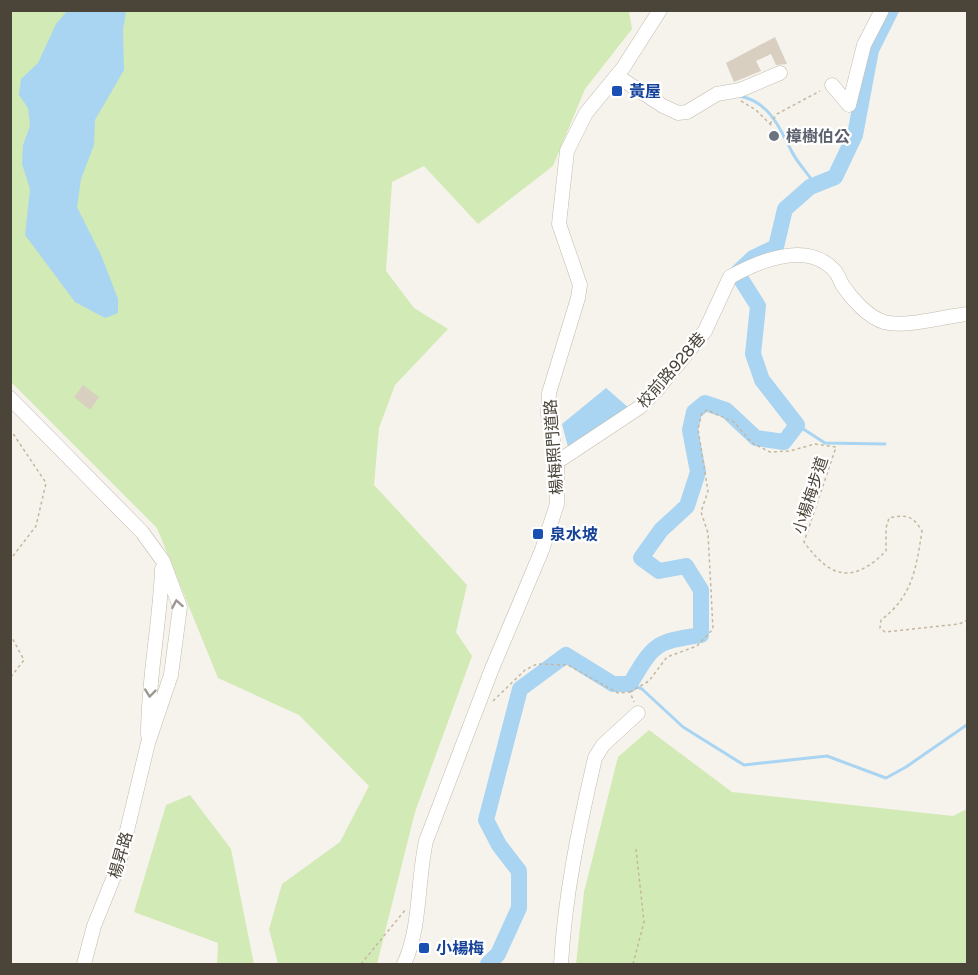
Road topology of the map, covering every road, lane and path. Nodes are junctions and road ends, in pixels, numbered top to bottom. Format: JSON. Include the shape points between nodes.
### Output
{"nodes":[{"id":1,"x":660,"y":10,"type":"edge"},
{"id":2,"x":882,"y":10,"type":"edge"},
{"id":3,"x":780,"y":73,"type":"dead end"},
{"id":4,"x":617,"y":76,"type":"junction"},
{"id":5,"x":832,"y":84,"type":"joint"},
{"id":6,"x":770,"y":124,"type":"dead end"},
{"id":7,"x":968,"y":314,"type":"edge"},
{"id":8,"x":10,"y":398,"type":"edge"},
{"id":9,"x":10,"y":429,"type":"edge"},
{"id":10,"x":557,"y":462,"type":"junction"},
{"id":11,"x":10,"y":560,"type":"edge"},
{"id":12,"x":163,"y":561,"type":"junction"},
{"id":13,"x":968,"y":621,"type":"edge"},
{"id":14,"x":10,"y":634,"type":"edge"},
{"id":15,"x":10,"y":678,"type":"edge"},
{"id":16,"x":630,"y":692,"type":"junction"},
{"id":17,"x":490,"y":704,"type":"dead end"},
{"id":18,"x":638,"y":713,"type":"joint"},
{"id":19,"x":148,"y":742,"type":"junction"},
{"id":20,"x":636,"y":849,"type":"dead end"},
{"id":21,"x":417,"y":896,"type":"junction"},
{"id":22,"x":84,"y":964,"type":"edge"},
{"id":23,"x":361,"y":964,"type":"edge"},
{"id":24,"x":404,"y":964,"type":"edge"},
{"id":25,"x":561,"y":964,"type":"edge"},
{"id":26,"x":633,"y":964,"type":"edge"}],
"edges":[{"from":1,"to":4,"type":"street","name":"楊梅照門道路"},
{"from":2,"to":5,"type":"street","via":[[864,45],[849,105]]},
{"from":3,"to":4,"type":"street","via":[[731,95],[701,102],[687,112],[663,106]]},
{"from":4,"to":10,"type":"street","name":"楊梅照門道路","via":[[586,113],[567,151],[559,224],[580,285],[549,393],[548,414]]},
{"from":5,"to":6,"type":"path","via":[[777,114]]},
{"from":7,"to":10,"type":"street","name":"校前路928巷","via":[[885,322],[856,301],[834,270],[820,260],[792,254],[736,273],[705,331],[656,391],[640,407]]},
{"from":8,"to":12,"type":"street","via":[[142,532]]},
{"from":9,"to":11,"type":"path","via":[[46,483],[36,526]]},
{"from":10,"to":21,"type":"street","name":"楊梅照門道路","via":[[557,504],[543,550],[491,671],[426,841]]},
{"from":12,"to":19,"type":"street","one_way":true},
{"from":19,"to":12,"type":"street","one_way":true,"via":[[171,675],[180,607]]},
{"from":13,"to":16,"type":"path","name":"小楊梅步道","via":[[885,632],[880,628],[881,620],[901,604],[918,563],[922,531],[914,519],[903,515],[889,518],[885,551],[863,570],[852,574],[826,567],[804,542],[836,447],[815,444],[770,452],[752,443],[734,422],[708,410],[702,413],[698,429],[708,491],[701,512],[708,533],[713,629],[697,646],[667,657],[649,681]]},
{"from":14,"to":15,"type":"path","via":[[24,660]]},
{"from":16,"to":17,"type":"path","via":[[618,693],[568,665],[537,664],[525,670]]},
{"from":16,"to":18,"type":"path"},
{"from":18,"to":25,"type":"street","via":[[603,745],[595,758],[574,846]]},
{"from":19,"to":22,"type":"street","name":"楊昇路","via":[[119,864],[94,926]]},
{"from":20,"to":26,"type":"path","via":[[645,922]]},
{"from":21,"to":23,"type":"path"},
{"from":21,"to":24,"type":"street","name":"楊梅照門道路","via":[[413,943]]}]}
